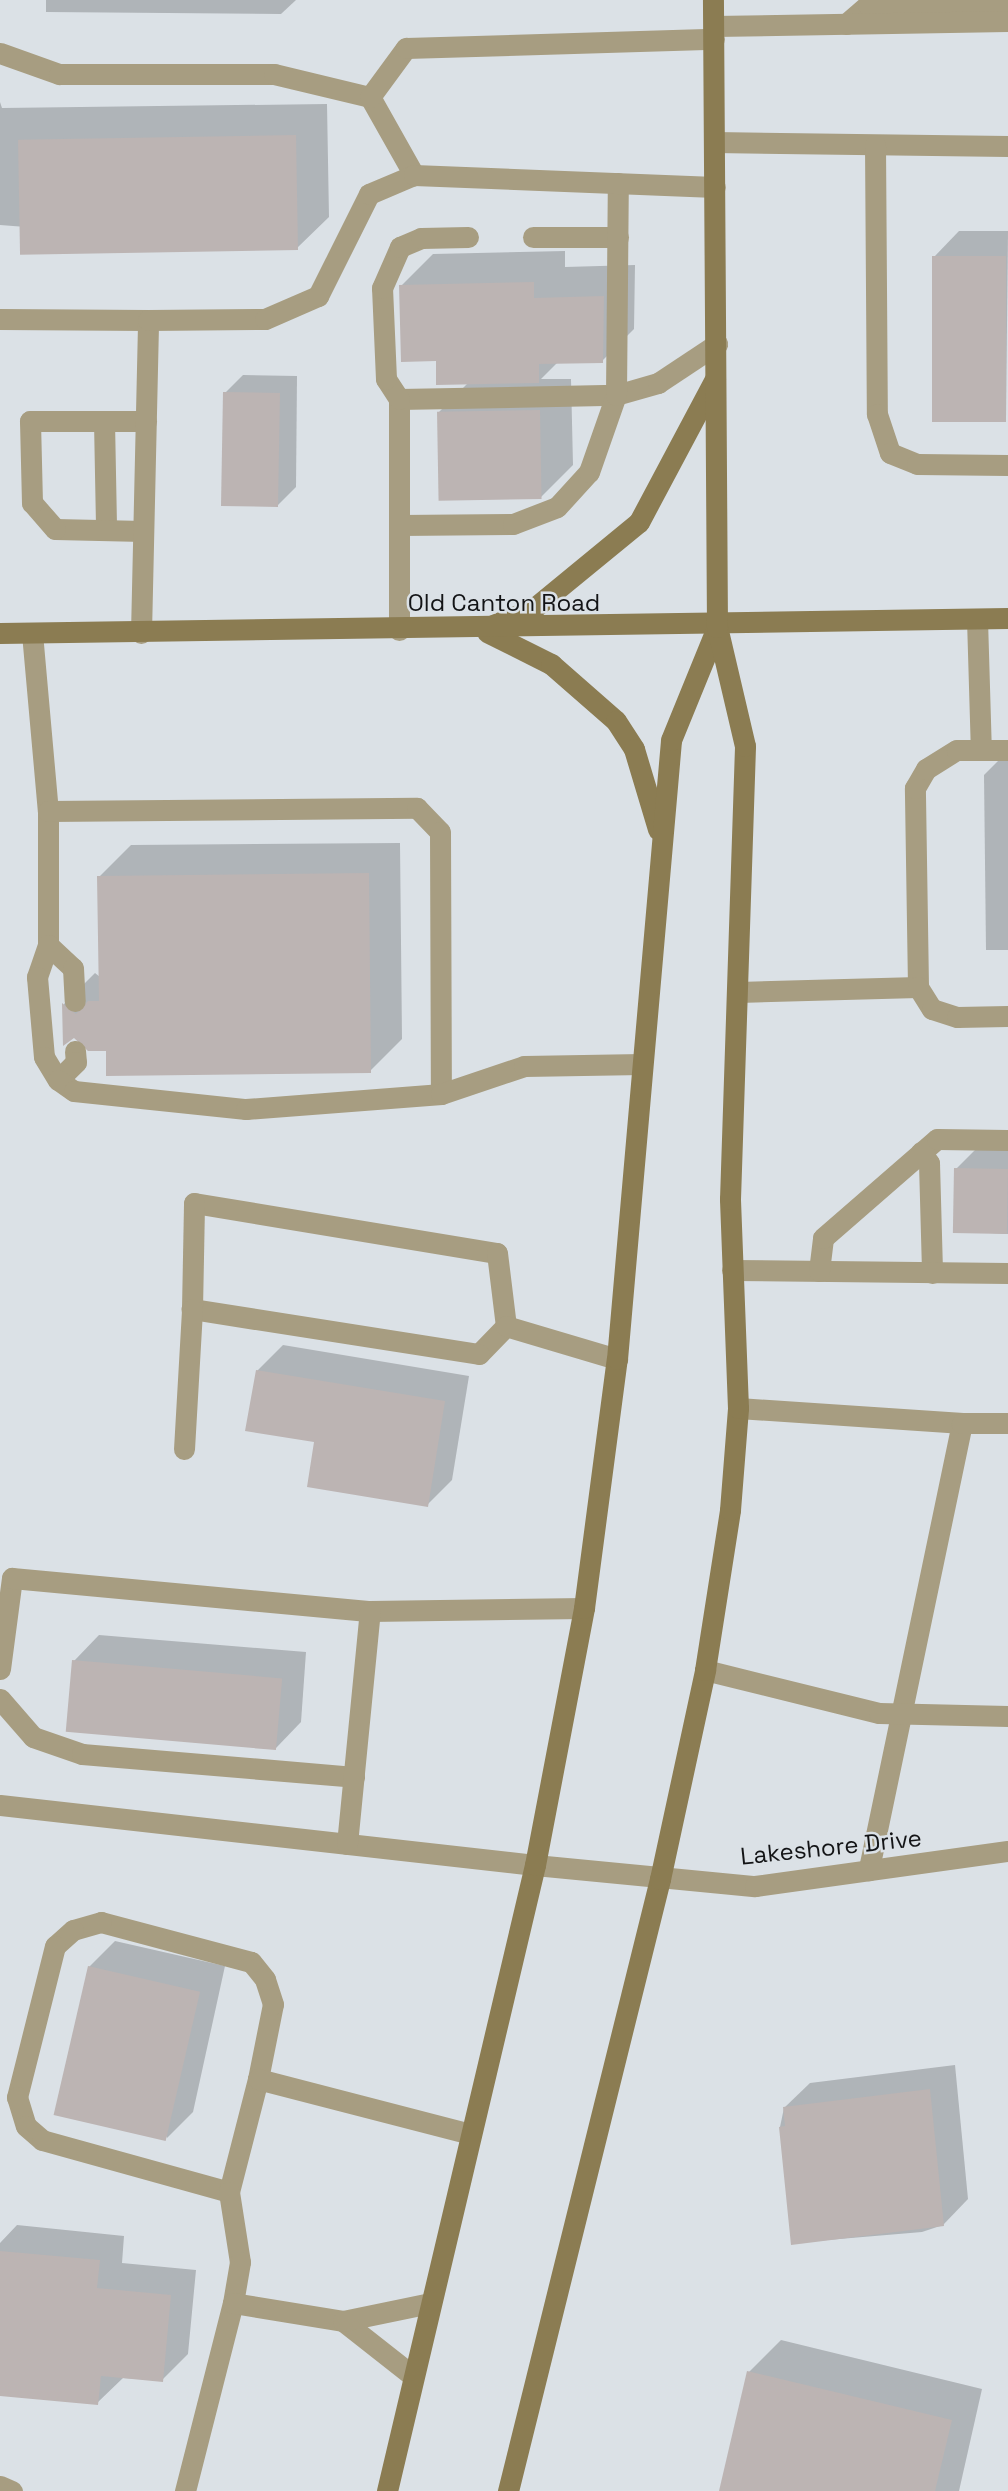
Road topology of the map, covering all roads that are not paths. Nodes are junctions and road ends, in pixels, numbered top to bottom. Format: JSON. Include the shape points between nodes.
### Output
{"nodes":[{"id":1,"x":713,"y":0,"type":"edge"},
{"id":2,"x":1008,"y":4,"type":"edge"},
{"id":3,"x":1008,"y":21,"type":"edge"},
{"id":4,"x":846,"y":24,"type":"junction"},
{"id":5,"x":714,"y":32,"type":"junction"},
{"id":6,"x":0,"y":53,"type":"edge"},
{"id":7,"x":370,"y":97,"type":"junction"},
{"id":8,"x":714,"y":142,"type":"junction"},
{"id":9,"x":874,"y":145,"type":"junction"},
{"id":10,"x":1008,"y":146,"type":"edge"},
{"id":11,"x":414,"y":175,"type":"junction"},
{"id":12,"x":618,"y":183,"type":"junction"},
{"id":13,"x":715,"y":187,"type":"junction"},
{"id":14,"x":468,"y":237,"type":"dead end"},
{"id":15,"x":533,"y":237,"type":"dead end"},
{"id":16,"x":618,"y":237,"type":"junction"},
{"id":17,"x":0,"y":319,"type":"edge"},
{"id":18,"x":148,"y":320,"type":"junction"},
{"id":19,"x":717,"y":344,"type":"junction"},
{"id":20,"x":718,"y":374,"type":"junction"},
{"id":21,"x":616,"y":395,"type":"junction"},
{"id":22,"x":399,"y":400,"type":"junction"},
{"id":23,"x":104,"y":421,"type":"junction"},
{"id":24,"x":146,"y":421,"type":"junction"},
{"id":25,"x":1008,"y":465,"type":"edge"},
{"id":26,"x":400,"y":525,"type":"junction"},
{"id":27,"x":106,"y":530,"type":"junction"},
{"id":28,"x":143,"y":531,"type":"junction"},
{"id":29,"x":1008,"y":618,"type":"edge"},
{"id":30,"x":977,"y":619,"type":"junction"},
{"id":31,"x":717,"y":627,"type":"junction"},
{"id":32,"x":482,"y":629,"type":"junction"},
{"id":33,"x":399,"y":630,"type":"junction"},
{"id":34,"x":0,"y":633,"type":"edge"},
{"id":35,"x":33,"y":633,"type":"junction"},
{"id":36,"x":141,"y":633,"type":"junction"},
{"id":37,"x":981,"y":750,"type":"junction"},
{"id":38,"x":1008,"y":750,"type":"edge"},
{"id":39,"x":48,"y":811,"type":"junction"},
{"id":40,"x":663,"y":851,"type":"junction"},
{"id":41,"x":48,"y":945,"type":"junction"},
{"id":42,"x":918,"y":986,"type":"junction"},
{"id":43,"x":738,"y":992,"type":"junction"},
{"id":44,"x":75,"y":1001,"type":"dead end"},
{"id":45,"x":1008,"y":1016,"type":"edge"},
{"id":46,"x":75,"y":1051,"type":"dead end"},
{"id":47,"x":642,"y":1065,"type":"junction"},
{"id":48,"x":58,"y":1080,"type":"junction"},
{"id":49,"x":441,"y":1094,"type":"junction"},
{"id":50,"x":1008,"y":1140,"type":"edge"},
{"id":51,"x":921,"y":1152,"type":"junction"},
{"id":52,"x":732,"y":1270,"type":"junction"},
{"id":53,"x":819,"y":1271,"type":"junction"},
{"id":54,"x":932,"y":1273,"type":"junction"},
{"id":55,"x":1008,"y":1273,"type":"edge"},
{"id":56,"x":192,"y":1309,"type":"junction"},
{"id":57,"x":506,"y":1326,"type":"junction"},
{"id":58,"x":617,"y":1359,"type":"junction"},
{"id":59,"x":738,"y":1408,"type":"junction"},
{"id":60,"x":962,"y":1423,"type":"junction"},
{"id":61,"x":1008,"y":1423,"type":"edge"},
{"id":62,"x":184,"y":1449,"type":"dead end"},
{"id":63,"x":584,"y":1608,"type":"junction"},
{"id":64,"x":370,"y":1611,"type":"junction"},
{"id":65,"x":0,"y":1669,"type":"edge"},
{"id":66,"x":705,"y":1670,"type":"junction"},
{"id":67,"x":0,"y":1699,"type":"edge"},
{"id":68,"x":900,"y":1713,"type":"junction"},
{"id":69,"x":1008,"y":1716,"type":"edge"},
{"id":70,"x":354,"y":1777,"type":"junction"},
{"id":71,"x":0,"y":1805,"type":"edge"},
{"id":72,"x":347,"y":1844,"type":"junction"},
{"id":73,"x":1008,"y":1851,"type":"edge"},
{"id":74,"x":535,"y":1865,"type":"junction"},
{"id":75,"x":869,"y":1870,"type":"junction"},
{"id":76,"x":660,"y":1880,"type":"junction"},
{"id":77,"x":258,"y":2079,"type":"junction"},
{"id":78,"x":471,"y":2134,"type":"junction"},
{"id":79,"x":229,"y":2192,"type":"junction"},
{"id":80,"x":430,"y":2302,"type":"junction"},
{"id":81,"x":233,"y":2303,"type":"junction"},
{"id":82,"x":343,"y":2321,"type":"junction"},
{"id":83,"x":413,"y":2376,"type":"junction"},
{"id":84,"x":0,"y":2486,"type":"edge"},
{"id":85,"x":12,"y":2491,"type":"edge"},
{"id":86,"x":186,"y":2491,"type":"edge"},
{"id":87,"x":387,"y":2491,"type":"edge"},
{"id":88,"x":508,"y":2491,"type":"edge"}],
"edges":[{"from":1,"to":5,"type":"main road"},
{"from":2,"to":4,"type":"street","via":[[868,5]]},
{"from":3,"to":4,"type":"street"},
{"from":4,"to":5,"type":"street"},
{"from":5,"to":7,"type":"street","via":[[406,48]]},
{"from":5,"to":8,"type":"main road"},
{"from":6,"to":7,"type":"street","via":[[59,74],[274,74]]},
{"from":7,"to":11,"type":"street"},
{"from":8,"to":9,"type":"street"},
{"from":8,"to":13,"type":"main road"},
{"from":9,"to":10,"type":"street"},
{"from":9,"to":25,"type":"street","via":[[877,414],[890,453],[917,464]]},
{"from":11,"to":12,"type":"street"},
{"from":11,"to":18,"type":"street","via":[[369,194],[318,296],[265,319]]},
{"from":12,"to":13,"type":"street"},
{"from":12,"to":16,"type":"street"},
{"from":13,"to":19,"type":"main road"},
{"from":14,"to":22,"type":"street","via":[[421,238],[400,247],[388,264],[382,288],[386,379]]},
{"from":15,"to":16,"type":"street"},
{"from":16,"to":21,"type":"street"},
{"from":17,"to":18,"type":"street"},
{"from":18,"to":24,"type":"street"},
{"from":19,"to":20,"type":"main road"},
{"from":19,"to":21,"type":"street","via":[[658,383]]},
{"from":20,"to":31,"type":"main road"},
{"from":20,"to":32,"type":"main road","via":[[639,522],[533,609]]},
{"from":21,"to":22,"type":"street"},
{"from":21,"to":26,"type":"street","via":[[589,472],[557,507],[513,524]]},
{"from":22,"to":26,"type":"street"},
{"from":23,"to":24,"type":"street"},
{"from":23,"to":27,"type":"street"},
{"from":23,"to":27,"type":"street","via":[[30,421],[32,503],[55,529]]},
{"from":24,"to":28,"type":"street"},
{"from":26,"to":33,"type":"street"},
{"from":27,"to":28,"type":"street"},
{"from":28,"to":36,"type":"street"},
{"from":29,"to":30,"type":"main road","name":"Old Canton Road"},
{"from":30,"to":31,"type":"main road","name":"Old Canton Road"},
{"from":30,"to":37,"type":"street"},
{"from":31,"to":32,"type":"main road","name":"Old Canton Road"},
{"from":31,"to":40,"type":"main road","via":[[671,740]]},
{"from":31,"to":43,"type":"main road","via":[[745,746]]},
{"from":32,"to":33,"type":"main road","name":"Old Canton Road"},
{"from":32,"to":40,"type":"main road","via":[[551,664],[616,720],[648,787]]},
{"from":33,"to":36,"type":"main road","name":"Old Canton Road"},
{"from":34,"to":35,"type":"main road","name":"Old Canton Road"},
{"from":35,"to":36,"type":"main road","name":"Old Canton Road"},
{"from":35,"to":39,"type":"street"},
{"from":37,"to":38,"type":"street"},
{"from":37,"to":42,"type":"street","via":[[957,750],[926,769],[915,788]]},
{"from":39,"to":41,"type":"street"},
{"from":39,"to":49,"type":"street","via":[[416,808],[440,832]]},
{"from":40,"to":47,"type":"main road"},
{"from":41,"to":44,"type":"street","via":[[73,968]]},
{"from":41,"to":48,"type":"street","via":[[37,977],[44,1058]]},
{"from":42,"to":43,"type":"street"},
{"from":42,"to":45,"type":"street","via":[[932,1009],[957,1017]]},
{"from":43,"to":52,"type":"main road"},
{"from":46,"to":48,"type":"street","via":[[76,1062]]},
{"from":47,"to":49,"type":"street","via":[[524,1066]]},
{"from":47,"to":58,"type":"main road"},
{"from":48,"to":49,"type":"street","via":[[74,1091],[246,1109]]},
{"from":50,"to":51,"type":"street","via":[[937,1139]]},
{"from":51,"to":53,"type":"street","via":[[823,1238]]},
{"from":51,"to":54,"type":"street","via":[[929,1163]]},
{"from":52,"to":53,"type":"street"},
{"from":52,"to":59,"type":"main road"},
{"from":53,"to":54,"type":"street"},
{"from":54,"to":55,"type":"street"},
{"from":56,"to":57,"type":"street","via":[[479,1354]]},
{"from":56,"to":57,"type":"street","via":[[194,1203],[497,1253]]},
{"from":56,"to":62,"type":"street"},
{"from":57,"to":58,"type":"street"},
{"from":58,"to":63,"type":"main road"},
{"from":59,"to":60,"type":"street"},
{"from":59,"to":66,"type":"main road","via":[[730,1510]]},
{"from":60,"to":61,"type":"street"},
{"from":60,"to":68,"type":"street"},
{"from":63,"to":64,"type":"street"},
{"from":63,"to":74,"type":"main road"},
{"from":64,"to":65,"type":"street","via":[[12,1578]]},
{"from":64,"to":70,"type":"street"},
{"from":66,"to":68,"type":"street"},
{"from":66,"to":76,"type":"main road"},
{"from":67,"to":70,"type":"street","via":[[33,1737],[82,1754]]},
{"from":68,"to":69,"type":"street"},
{"from":68,"to":75,"type":"street"},
{"from":70,"to":72,"type":"street"},
{"from":71,"to":72,"type":"street","name":"Lakeshore Drive"},
{"from":72,"to":74,"type":"street","name":"Lakeshore Drive"},
{"from":73,"to":75,"type":"street","name":"Lakeshore Drive"},
{"from":74,"to":76,"type":"street","name":"Lakeshore Drive"},
{"from":74,"to":78,"type":"main road"},
{"from":75,"to":76,"type":"street","name":"Lakeshore Drive","via":[[755,1886]]},
{"from":76,"to":88,"type":"main road"},
{"from":77,"to":78,"type":"street"},
{"from":77,"to":79,"type":"street"},
{"from":77,"to":79,"type":"street","via":[[273,2004],[265,1979],[251,1962],[101,1922],[73,1930],[55,1946],[17,2097],[26,2126],[42,2140]]},
{"from":78,"to":80,"type":"main road"},
{"from":79,"to":81,"type":"street","via":[[240,2262]]},
{"from":80,"to":82,"type":"street"},
{"from":80,"to":83,"type":"main road"},
{"from":81,"to":82,"type":"street"},
{"from":81,"to":86,"type":"street"},
{"from":82,"to":83,"type":"street"},
{"from":83,"to":87,"type":"main road"},
{"from":84,"to":85,"type":"street"}]}
